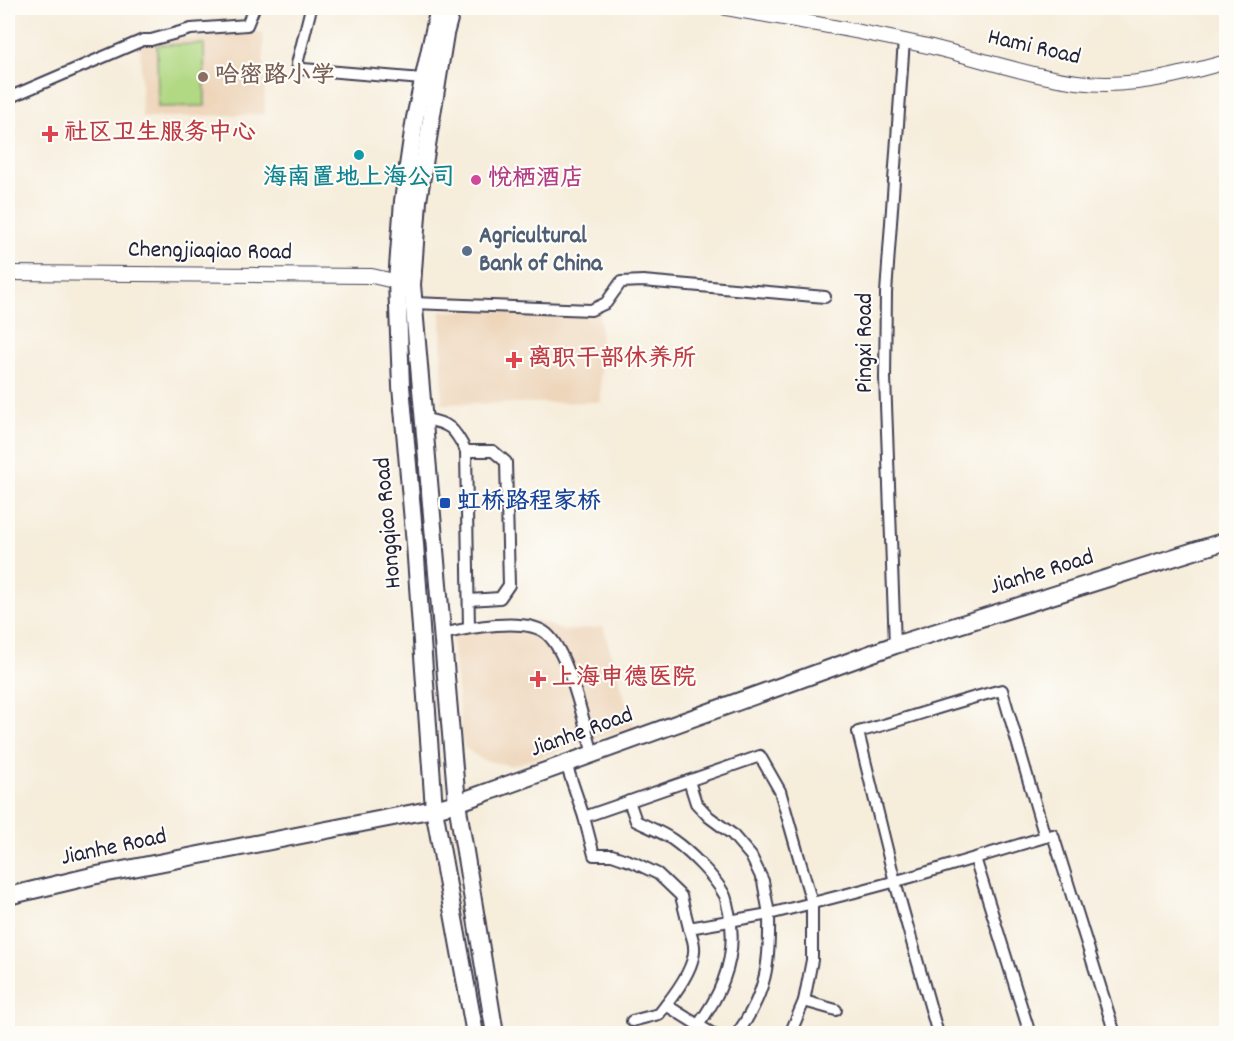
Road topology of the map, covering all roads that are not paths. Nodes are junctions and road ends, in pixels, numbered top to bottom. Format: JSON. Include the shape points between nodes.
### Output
{"nodes":[{"id":1,"x":254,"y":8,"type":"edge"},
{"id":2,"x":311,"y":8,"type":"edge"},
{"id":3,"x":438,"y":8,"type":"edge"},
{"id":4,"x":452,"y":8,"type":"edge"},
{"id":5,"x":726,"y":8,"type":"edge"},
{"id":6,"x":904,"y":40,"type":"junction"},
{"id":7,"x":1227,"y":62,"type":"edge"},
{"id":8,"x":422,"y":79,"type":"junction"},
{"id":9,"x":8,"y":98,"type":"edge"},
{"id":10,"x":8,"y":273,"type":"edge"},
{"id":11,"x":404,"y":283,"type":"junction"},
{"id":12,"x":825,"y":297,"type":"dead end"},
{"id":13,"x":413,"y":303,"type":"junction"},
{"id":14,"x":424,"y":419,"type":"junction"},
{"id":15,"x":466,"y":452,"type":"junction"},
{"id":16,"x":1227,"y":541,"type":"edge"},
{"id":17,"x":469,"y":600,"type":"junction"},
{"id":18,"x":469,"y":628,"type":"junction"},
{"id":19,"x":443,"y":634,"type":"junction"},
{"id":20,"x":896,"y":645,"type":"junction"},
{"id":21,"x":593,"y":754,"type":"junction"},
{"id":22,"x":566,"y":764,"type":"junction"},
{"id":23,"x":689,"y":781,"type":"junction"},
{"id":24,"x":629,"y":801,"type":"junction"},
{"id":25,"x":457,"y":803,"type":"junction"},
{"id":26,"x":434,"y":809,"type":"junction"},
{"id":27,"x":584,"y":817,"type":"junction"},
{"id":28,"x":1044,"y":837,"type":"junction"},
{"id":29,"x":975,"y":858,"type":"junction"},
{"id":30,"x":895,"y":882,"type":"junction"},
{"id":31,"x":8,"y":896,"type":"edge"},
{"id":32,"x":812,"y":903,"type":"junction"},
{"id":33,"x":769,"y":914,"type":"junction"},
{"id":34,"x":731,"y":921,"type":"junction"},
{"id":35,"x":689,"y":928,"type":"junction"},
{"id":36,"x":804,"y":1001,"type":"junction"},
{"id":37,"x":666,"y":1005,"type":"junction"},
{"id":38,"x":836,"y":1010,"type":"dead end"},
{"id":39,"x":632,"y":1021,"type":"dead end"},
{"id":40,"x":698,"y":1024,"type":"junction"},
{"id":41,"x":476,"y":1034,"type":"edge"},
{"id":42,"x":495,"y":1034,"type":"edge"},
{"id":43,"x":713,"y":1034,"type":"edge"},
{"id":44,"x":737,"y":1034,"type":"edge"},
{"id":45,"x":790,"y":1034,"type":"edge"},
{"id":46,"x":938,"y":1034,"type":"edge"},
{"id":47,"x":1030,"y":1034,"type":"edge"},
{"id":48,"x":1115,"y":1034,"type":"edge"}],
"edges":[{"from":1,"to":9,"type":"street","via":[[247,26],[191,29],[143,40]]},
{"from":2,"to":8,"type":"street","via":[[297,64],[303,69]]},
{"from":3,"to":8,"type":"main road","name":"Hongqiao Road"},
{"from":4,"to":11,"type":"main road","name":"Hongqiao Road"},
{"from":5,"to":6,"type":"street","name":"Hami Road"},
{"from":6,"to":7,"type":"street","name":"Hami Road","via":[[1044,75],[1103,84],[1166,79]]},
{"from":6,"to":20,"type":"street","name":"Pingxi Road","via":[[886,293],[885,378]]},
{"from":8,"to":11,"type":"main road","name":"Hongqiao Road","via":[[403,201]]},
{"from":10,"to":11,"type":"street","name":"Chengjiaqiao Road","via":[[372,276]]},
{"from":11,"to":13,"type":"main road","name":"Hongqiao Road"},
{"from":11,"to":26,"type":"main road","name":"Hongqiao Road","via":[[401,386]]},
{"from":12,"to":13,"type":"street","via":[[643,281],[621,282],[606,303],[591,310]]},
{"from":13,"to":14,"type":"main road","name":"Hongqiao Road"},
{"from":14,"to":15,"type":"street","via":[[443,422],[458,436]]},
{"from":14,"to":19,"type":"main road","name":"Hongqiao Road"},
{"from":15,"to":17,"type":"street"},
{"from":15,"to":17,"type":"street","via":[[493,451],[506,462],[509,585],[500,598]]},
{"from":16,"to":20,"type":"main road","name":"Jianhe Road"},
{"from":17,"to":18,"type":"street"},
{"from":18,"to":19,"type":"street"},
{"from":18,"to":21,"type":"street","via":[[527,625],[546,633],[570,678]]},
{"from":19,"to":25,"type":"main road","name":"Hongqiao Road"},
{"from":20,"to":21,"type":"main road","name":"Jianhe Road"},
{"from":21,"to":22,"type":"main road","name":"Jianhe Road"},
{"from":22,"to":25,"type":"main road","name":"Jianhe Road"},
{"from":22,"to":27,"type":"street"},
{"from":23,"to":24,"type":"street"},
{"from":23,"to":32,"type":"street","via":[[760,756],[780,791]]},
{"from":23,"to":33,"type":"street","via":[[696,803],[708,818],[732,834],[751,856],[763,881]]},
{"from":24,"to":27,"type":"street"},
{"from":24,"to":34,"type":"street","via":[[636,821],[672,839],[708,874],[724,895]]},
{"from":25,"to":26,"type":"main road","name":"Jianhe Road"},
{"from":25,"to":42,"type":"main road","name":"Hongqiao Road"},
{"from":26,"to":31,"type":"main road","name":"Jianhe Road"},
{"from":26,"to":41,"type":"main road","name":"Hongqiao Road"},
{"from":27,"to":35,"type":"street","via":[[594,855],[612,855],[658,874],[681,896]]},
{"from":28,"to":29,"type":"street"},
{"from":28,"to":30,"type":"street","via":[[1002,690],[965,699],[858,732]]},
{"from":28,"to":48,"type":"street","via":[[1053,835]]},
{"from":29,"to":30,"type":"street"},
{"from":29,"to":47,"type":"street"},
{"from":30,"to":32,"type":"street"},
{"from":30,"to":46,"type":"street"},
{"from":32,"to":33,"type":"street"},
{"from":32,"to":36,"type":"street","via":[[812,960]]},
{"from":33,"to":34,"type":"street"},
{"from":33,"to":44,"type":"street","via":[[770,953],[762,989]]},
{"from":34,"to":35,"type":"street"},
{"from":34,"to":40,"type":"street","via":[[733,944],[728,966],[720,990]]},
{"from":35,"to":37,"type":"street","via":[[695,949],[688,971]]},
{"from":36,"to":38,"type":"street"},
{"from":36,"to":45,"type":"street"},
{"from":37,"to":39,"type":"street","via":[[659,1014]]},
{"from":37,"to":40,"type":"street"},
{"from":40,"to":43,"type":"street"}]}
